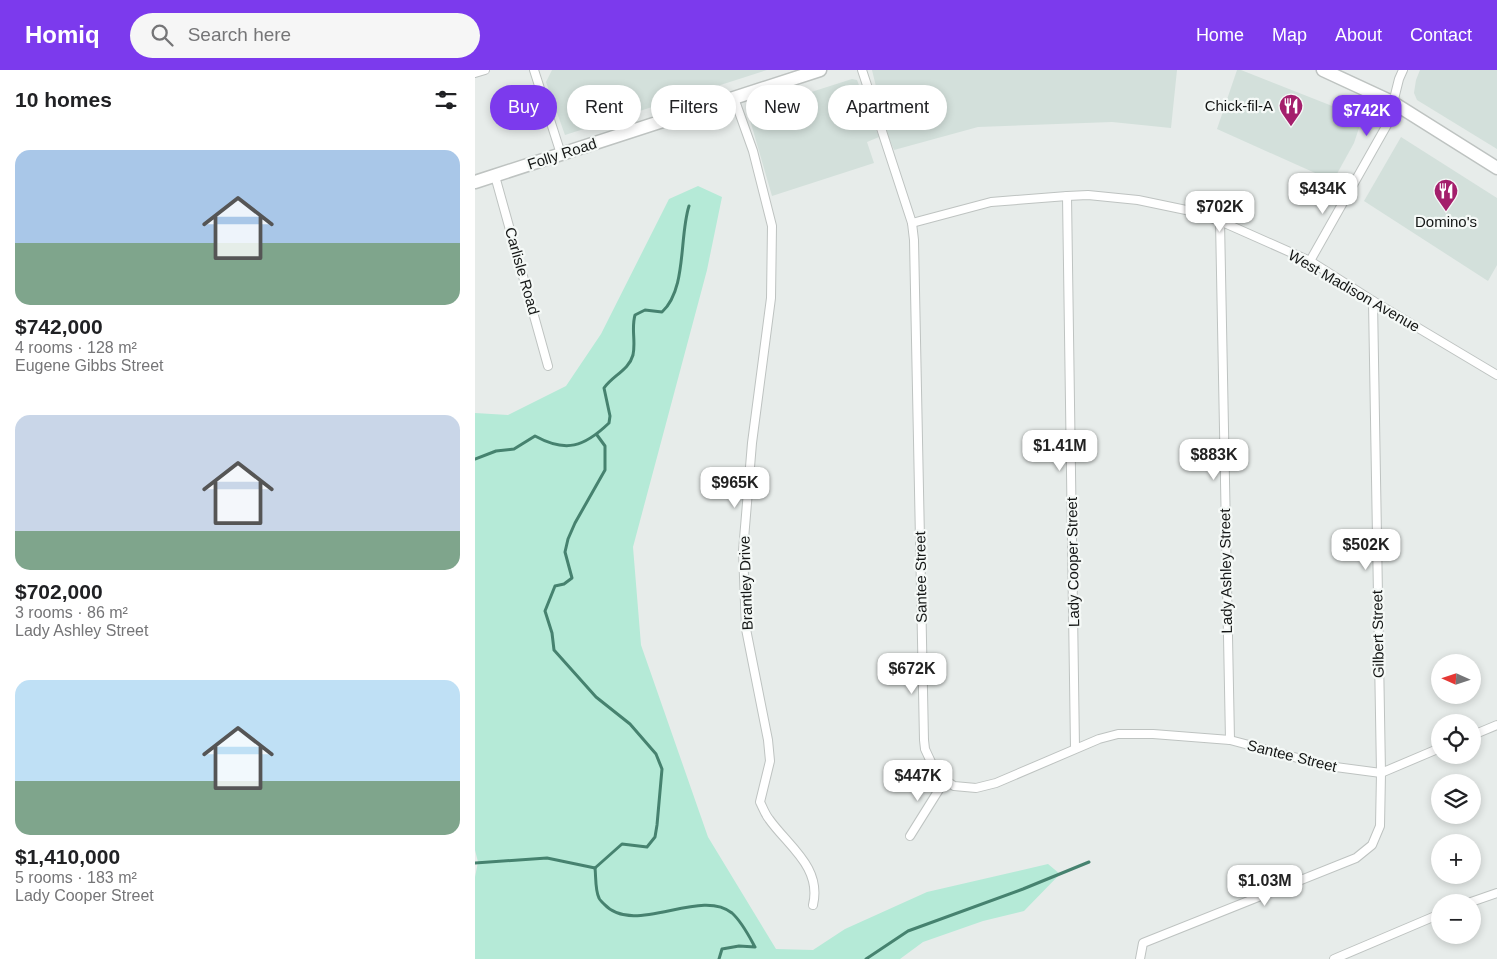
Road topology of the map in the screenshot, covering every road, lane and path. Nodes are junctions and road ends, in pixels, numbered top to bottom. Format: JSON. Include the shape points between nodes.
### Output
{"nodes":[{"id":1,"x":485,"y":70,"type":"edge"},
{"id":2,"x":534,"y":70,"type":"edge"},
{"id":3,"x":820,"y":70,"type":"edge"},
{"id":4,"x":861,"y":70,"type":"edge"},
{"id":5,"x":1323,"y":70,"type":"edge"},
{"id":6,"x":1403,"y":70,"type":"edge"},
{"id":7,"x":475,"y":73,"type":"edge"},
{"id":8,"x":736,"y":97,"type":"edge"},
{"id":9,"x":1392,"y":102,"type":"junction"},
{"id":10,"x":736,"y":104,"type":"edge"},
{"id":11,"x":651,"y":125,"type":"edge"},
{"id":12,"x":561,"y":154,"type":"junction"},
{"id":13,"x":1497,"y":168,"type":"edge"},
{"id":14,"x":495,"y":176,"type":"junction"},
{"id":15,"x":475,"y":182,"type":"edge"},
{"id":16,"x":1067,"y":196,"type":"junction"},
{"id":17,"x":1220,"y":221,"type":"junction"},
{"id":18,"x":912,"y":223,"type":"junction"},
{"id":19,"x":1310,"y":261,"type":"junction"},
{"id":20,"x":1373,"y":301,"type":"junction"},
{"id":21,"x":548,"y":366,"type":"dead end"},
{"id":22,"x":1497,"y":374,"type":"edge"},
{"id":23,"x":1497,"y":725,"type":"edge"},
{"id":24,"x":1481,"y":732,"type":"edge"},
{"id":25,"x":1229,"y":740,"type":"junction"},
{"id":26,"x":1075,"y":748,"type":"junction"},
{"id":27,"x":1431,"y":752,"type":"edge"},
{"id":28,"x":1381,"y":773,"type":"junction"},
{"id":29,"x":945,"y":780,"type":"junction"},
{"id":30,"x":910,"y":836,"type":"dead end"},
{"id":31,"x":1497,"y":893,"type":"edge"},
{"id":32,"x":1481,"y":899,"type":"edge"},
{"id":33,"x":813,"y":905,"type":"dead end"},
{"id":34,"x":1431,"y":918,"type":"edge"},
{"id":35,"x":1140,"y":959,"type":"edge"},
{"id":36,"x":1334,"y":959,"type":"edge"}],
"edges":[{"from":1,"to":7,"type":"street"},
{"from":2,"to":12,"type":"street"},
{"from":3,"to":8,"type":"main road","name":"Folly Road"},
{"from":4,"to":18,"type":"street","name":"Santee Street"},
{"from":5,"to":9,"type":"main road"},
{"from":6,"to":9,"type":"street"},
{"from":9,"to":13,"type":"main road"},
{"from":9,"to":19,"type":"street","via":[[1388,123]]},
{"from":10,"to":33,"type":"street","name":"Brantley Drive","via":[[753,151],[772,226],[771,298],[752,444],[743,551],[746,629],[768,740],[769,761],[760,802],[768,818],[801,856],[813,876]]},
{"from":11,"to":12,"type":"main road","name":"Folly Road"},
{"from":12,"to":14,"type":"main road","name":"Folly Road"},
{"from":14,"to":15,"type":"main road","name":"Folly Road"},
{"from":14,"to":21,"type":"street","name":"Carlisle Road"},
{"from":16,"to":17,"type":"street","name":"West Madison Avenue","via":[[1138,200]]},
{"from":16,"to":18,"type":"street","name":"West Madison Avenue","via":[[991,202]]},
{"from":16,"to":26,"type":"street","name":"Lady Cooper Street"},
{"from":17,"to":19,"type":"street","name":"West Madison Avenue"},
{"from":17,"to":25,"type":"street","name":"Lady Ashley Street"},
{"from":18,"to":29,"type":"street","name":"Santee Street","via":[[924,740],[931,762]]},
{"from":19,"to":20,"type":"street","name":"West Madison Avenue"},
{"from":20,"to":22,"type":"street","name":"West Madison Avenue"},
{"from":20,"to":28,"type":"street","name":"Gilbert Street"},
{"from":23,"to":24,"type":"street"},
{"from":25,"to":26,"type":"street","name":"Santee Street","via":[[1118,734]]},
{"from":25,"to":28,"type":"street","name":"Santee Street","via":[[1327,766]]},
{"from":26,"to":29,"type":"street","name":"Santee Street","via":[[996,783],[976,788],[954,786]]},
{"from":27,"to":28,"type":"street"},
{"from":28,"to":35,"type":"street","name":"Gilbert Street","via":[[1380,826],[1372,844],[1356,858],[1143,943]]},
{"from":29,"to":30,"type":"street"},
{"from":31,"to":32,"type":"street"},
{"from":34,"to":36,"type":"street"}]}
